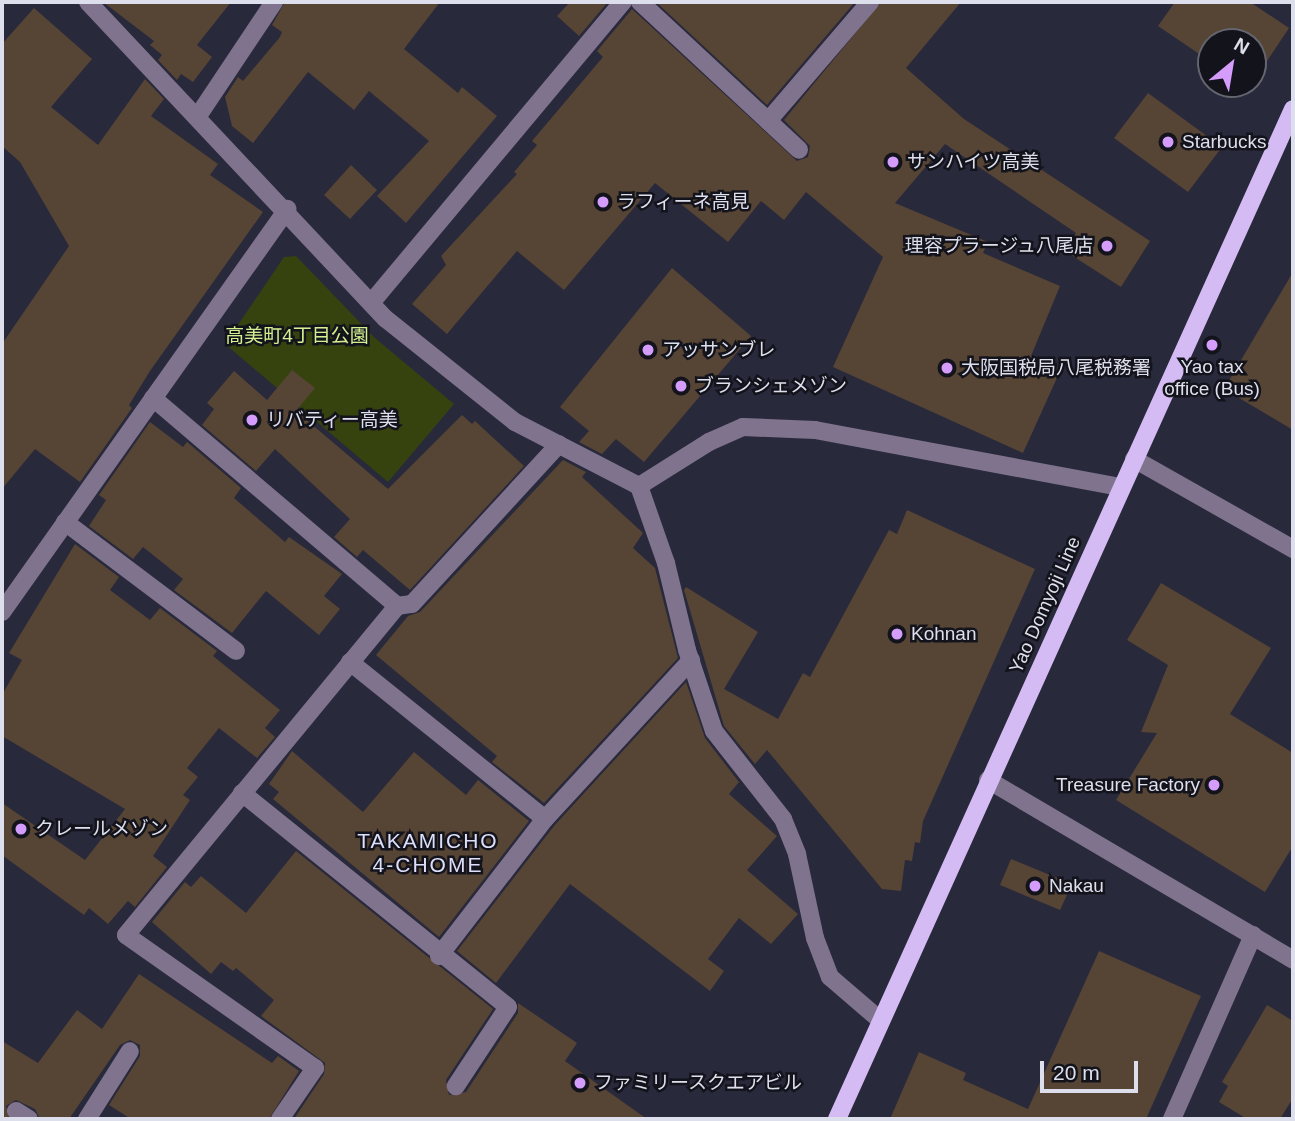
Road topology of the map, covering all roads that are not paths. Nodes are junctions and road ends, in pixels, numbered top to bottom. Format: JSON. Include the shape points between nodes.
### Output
{"nodes":[{"id":1,"x":89,"y":2,"type":"edge"},
{"id":2,"x":274,"y":2,"type":"edge"},
{"id":3,"x":623,"y":2,"type":"edge"},
{"id":4,"x":640,"y":2,"type":"edge"},
{"id":5,"x":870,"y":2,"type":"edge"},
{"id":6,"x":1293,"y":109,"type":"edge"},
{"id":7,"x":198,"y":116,"type":"junction"},
{"id":8,"x":768,"y":121,"type":"junction"},
{"id":9,"x":799,"y":150,"type":"dead end"},
{"id":10,"x":286,"y":209,"type":"junction"},
{"id":11,"x":371,"y":303,"type":"junction"},
{"id":12,"x":153,"y":398,"type":"junction"},
{"id":13,"x":559,"y":444,"type":"junction"},
{"id":14,"x":1134,"y":460,"type":"junction"},
{"id":15,"x":639,"y":486,"type":"junction"},
{"id":16,"x":1121,"y":487,"type":"junction"},
{"id":17,"x":65,"y":522,"type":"junction"},
{"id":18,"x":1293,"y":549,"type":"edge"},
{"id":19,"x":397,"y":606,"type":"junction"},
{"id":20,"x":2,"y":612,"type":"edge"},
{"id":21,"x":236,"y":651,"type":"dead end"},
{"id":22,"x":691,"y":660,"type":"junction"},
{"id":23,"x":350,"y":662,"type":"junction"},
{"id":24,"x":988,"y":780,"type":"junction"},
{"id":25,"x":242,"y":793,"type":"junction"},
{"id":26,"x":545,"y":819,"type":"junction"},
{"id":27,"x":1253,"y":935,"type":"junction"},
{"id":28,"x":439,"y":956,"type":"junction"},
{"id":29,"x":1293,"y":960,"type":"edge"},
{"id":30,"x":880,"y":1020,"type":"junction"},
{"id":31,"x":130,"y":1051,"type":"dead end"},
{"id":32,"x":456,"y":1086,"type":"dead end"},
{"id":33,"x":87,"y":1119,"type":"edge"},
{"id":34,"x":280,"y":1119,"type":"edge"},
{"id":35,"x":837,"y":1119,"type":"edge"},
{"id":36,"x":1172,"y":1119,"type":"edge"}],
"edges":[{"from":1,"to":7,"type":"street"},
{"from":2,"to":7,"type":"street"},
{"from":3,"to":11,"type":"street"},
{"from":4,"to":8,"type":"street"},
{"from":5,"to":8,"type":"street"},
{"from":6,"to":14,"type":"main road","name":"Yao Domyoji Line"},
{"from":7,"to":10,"type":"street"},
{"from":8,"to":9,"type":"street"},
{"from":10,"to":11,"type":"street"},
{"from":10,"to":12,"type":"street"},
{"from":11,"to":13,"type":"street","via":[[515,422]]},
{"from":12,"to":17,"type":"street"},
{"from":12,"to":19,"type":"street"},
{"from":13,"to":15,"type":"street"},
{"from":13,"to":19,"type":"street","via":[[411,604]]},
{"from":14,"to":16,"type":"main road","name":"Yao Domyoji Line"},
{"from":14,"to":18,"type":"street"},
{"from":15,"to":16,"type":"street","via":[[709,442],[743,427],[815,430]]},
{"from":15,"to":22,"type":"street","via":[[666,563]]},
{"from":16,"to":24,"type":"main road","name":"Yao Domyoji Line"},
{"from":17,"to":20,"type":"street"},
{"from":17,"to":21,"type":"street"},
{"from":19,"to":23,"type":"street"},
{"from":22,"to":26,"type":"street"},
{"from":22,"to":30,"type":"street","via":[[714,731],[783,819],[797,854],[815,938],[831,977]]},
{"from":23,"to":25,"type":"street"},
{"from":23,"to":26,"type":"street"},
{"from":24,"to":27,"type":"street"},
{"from":24,"to":30,"type":"main road","name":"Yao Domyoji Line"},
{"from":25,"to":28,"type":"street"},
{"from":25,"to":34,"type":"street","via":[[126,935],[315,1068]]},
{"from":26,"to":28,"type":"street"},
{"from":27,"to":29,"type":"street"},
{"from":27,"to":36,"type":"street"},
{"from":28,"to":32,"type":"street","via":[[508,1007]]},
{"from":30,"to":35,"type":"main road","name":"Yao Domyoji Line"},
{"from":31,"to":33,"type":"street"}]}
